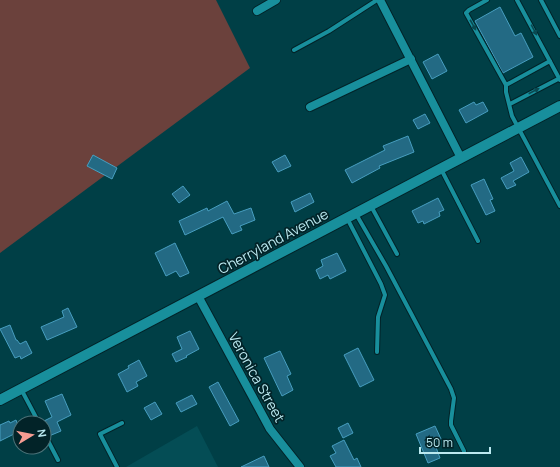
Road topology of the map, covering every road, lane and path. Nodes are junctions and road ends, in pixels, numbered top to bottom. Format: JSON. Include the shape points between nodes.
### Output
{"nodes":[{"id":1,"x":276,"y":0,"type":"edge"},
{"id":2,"x":377,"y":0,"type":"edge"},
{"id":3,"x":380,"y":0,"type":"edge"},
{"id":4,"x":487,"y":0,"type":"edge"},
{"id":5,"x":517,"y":0,"type":"edge"},
{"id":6,"x":541,"y":0,"type":"edge"},
{"id":7,"x":257,"y":11,"type":"dead end"},
{"id":8,"x":560,"y":36,"type":"edge"},
{"id":9,"x":294,"y":50,"type":"dead end"},
{"id":10,"x":411,"y":59,"type":"junction"},
{"id":11,"x":550,"y":61,"type":"junction"},
{"id":12,"x":560,"y":79,"type":"edge"},
{"id":13,"x":506,"y":85,"type":"junction"},
{"id":14,"x":510,"y":104,"type":"junction"},
{"id":15,"x":560,"y":106,"type":"edge"},
{"id":16,"x":310,"y":107,"type":"dead end"},
{"id":17,"x":518,"y":128,"type":"junction"},
{"id":18,"x":461,"y":158,"type":"junction"},
{"id":19,"x":441,"y":169,"type":"junction"},
{"id":20,"x":370,"y":206,"type":"junction"},
{"id":21,"x":560,"y":206,"type":"edge"},
{"id":22,"x":352,"y":216,"type":"junction"},
{"id":23,"x":478,"y":241,"type":"dead end"},
{"id":24,"x":397,"y":254,"type":"dead end"},
{"id":25,"x":198,"y":296,"type":"junction"},
{"id":26,"x":377,"y":352,"type":"dead end"},
{"id":27,"x":21,"y":389,"type":"junction"},
{"id":28,"x":0,"y":400,"type":"edge"},
{"id":29,"x":35,"y":415,"type":"edge"},
{"id":30,"x":122,"y":422,"type":"dead end"},
{"id":31,"x":52,"y":448,"type":"edge"},
{"id":32,"x":464,"y":451,"type":"dead end"},
{"id":33,"x":58,"y":460,"type":"dead end"},
{"id":34,"x":117,"y":467,"type":"edge"},
{"id":35,"x":300,"y":467,"type":"edge"}],
"edges":[{"from":1,"to":7,"type":"street"},
{"from":2,"to":9,"type":"lane","via":[[330,31]]},
{"from":3,"to":10,"type":"street"},
{"from":4,"to":13,"type":"lane","one_way":true,"via":[[466,13]]},
{"from":5,"to":11,"type":"lane","one_way":true},
{"from":6,"to":8,"type":"lane"},
{"from":10,"to":16,"type":"street"},
{"from":10,"to":18,"type":"street"},
{"from":11,"to":12,"type":"lane"},
{"from":11,"to":13,"type":"lane"},
{"from":14,"to":12,"type":"lane","one_way":true},
{"from":13,"to":14,"type":"lane"},
{"from":14,"to":17,"type":"lane"},
{"from":15,"to":17,"type":"street","name":"Cherryland Avenue"},
{"from":17,"to":18,"type":"street","name":"Cherryland Avenue"},
{"from":17,"to":21,"type":"lane"},
{"from":18,"to":19,"type":"street","name":"Cherryland Avenue"},
{"from":19,"to":20,"type":"street","name":"Cherryland Avenue"},
{"from":19,"to":23,"type":"lane"},
{"from":20,"to":22,"type":"street","name":"Cherryland Avenue"},
{"from":20,"to":24,"type":"lane"},
{"from":22,"to":25,"type":"street","name":"Cherryland Avenue"},
{"from":22,"to":26,"type":"lane","via":[[384,295],[378,317]]},
{"from":22,"to":32,"type":"lane","via":[[386,266],[451,388],[454,398],[451,425]]},
{"from":25,"to":27,"type":"street","name":"Cherryland Avenue"},
{"from":25,"to":35,"type":"street","name":"Veronica Street","via":[[270,429]]},
{"from":27,"to":28,"type":"street","name":"Cherryland Avenue"},
{"from":27,"to":29,"type":"lane"},
{"from":30,"to":34,"type":"lane","via":[[100,434]]},
{"from":31,"to":33,"type":"lane"}]}
